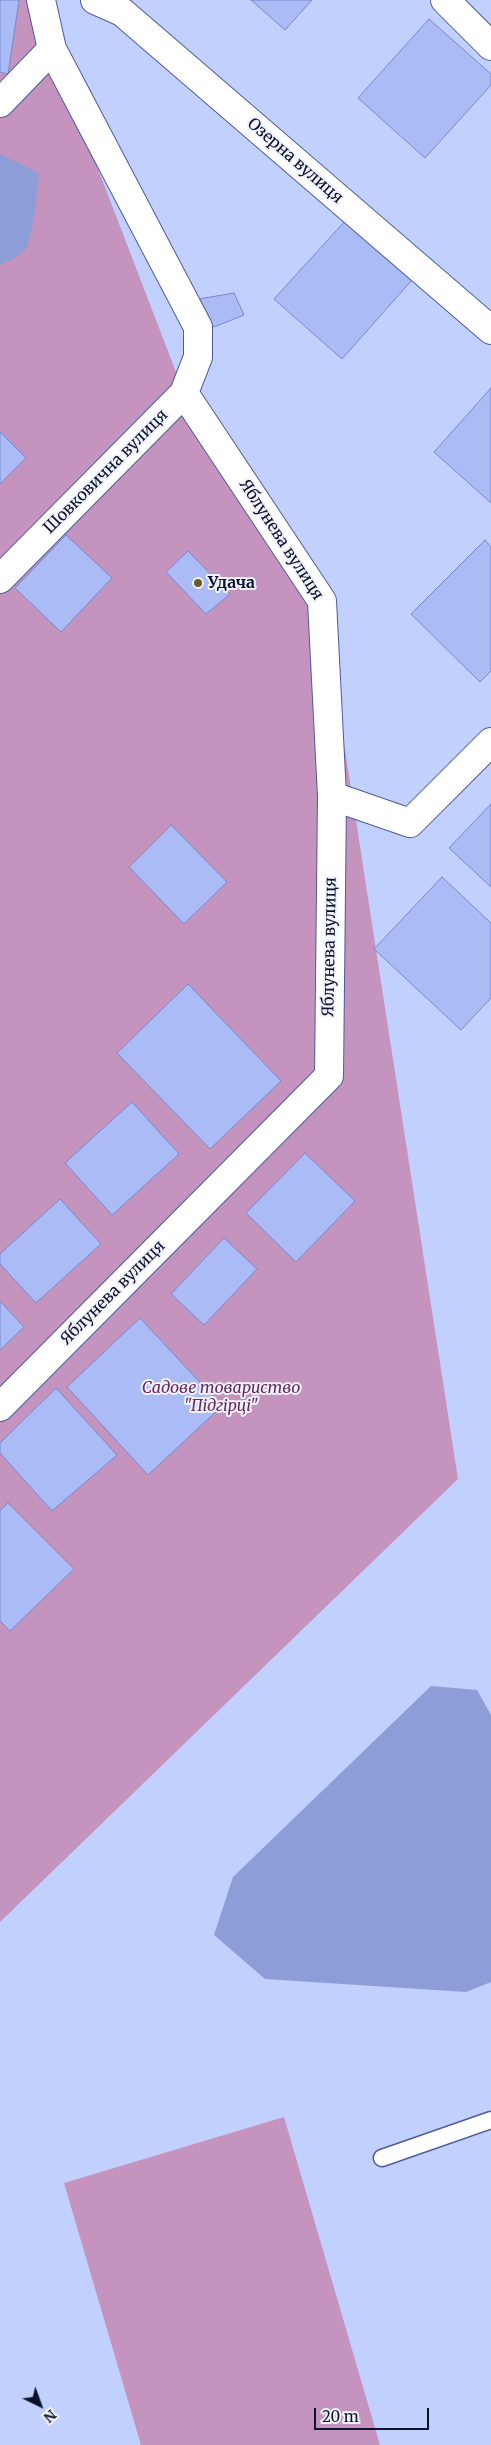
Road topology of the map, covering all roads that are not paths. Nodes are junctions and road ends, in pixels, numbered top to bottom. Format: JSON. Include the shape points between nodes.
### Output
{"nodes":[{"id":1,"x":41,"y":0,"type":"edge"},
{"id":2,"x":95,"y":0,"type":"edge"},
{"id":3,"x":445,"y":0,"type":"edge"},
{"id":4,"x":491,"y":46,"type":"edge"},
{"id":5,"x":52,"y":50,"type":"junction"},
{"id":6,"x":0,"y":103,"type":"edge"},
{"id":7,"x":491,"y":330,"type":"edge"},
{"id":8,"x":184,"y":394,"type":"junction"},
{"id":9,"x":0,"y":579,"type":"edge"},
{"id":10,"x":491,"y":742,"type":"edge"},
{"id":11,"x":332,"y":796,"type":"junction"},
{"id":12,"x":0,"y":1407,"type":"edge"},
{"id":13,"x":491,"y":2120,"type":"edge"},
{"id":14,"x":382,"y":2158,"type":"dead end"}],
"edges":[{"from":1,"to":5,"type":"street"},
{"from":2,"to":7,"type":"street","name":"Озерна вулиця","via":[[122,12]]},
{"from":3,"to":4,"type":"street"},
{"from":5,"to":6,"type":"street"},
{"from":5,"to":8,"type":"street","name":"Шовковична вулиця","via":[[198,327],[198,357]]},
{"from":8,"to":9,"type":"street","name":"Шовковична вулиця"},
{"from":8,"to":11,"type":"street","name":"Яблунева вулиця","via":[[322,601]]},
{"from":10,"to":11,"type":"street","via":[[410,823]]},
{"from":11,"to":12,"type":"street","name":"Яблунева вулиця","via":[[329,1076]]},
{"from":13,"to":14,"type":"lane"}]}
